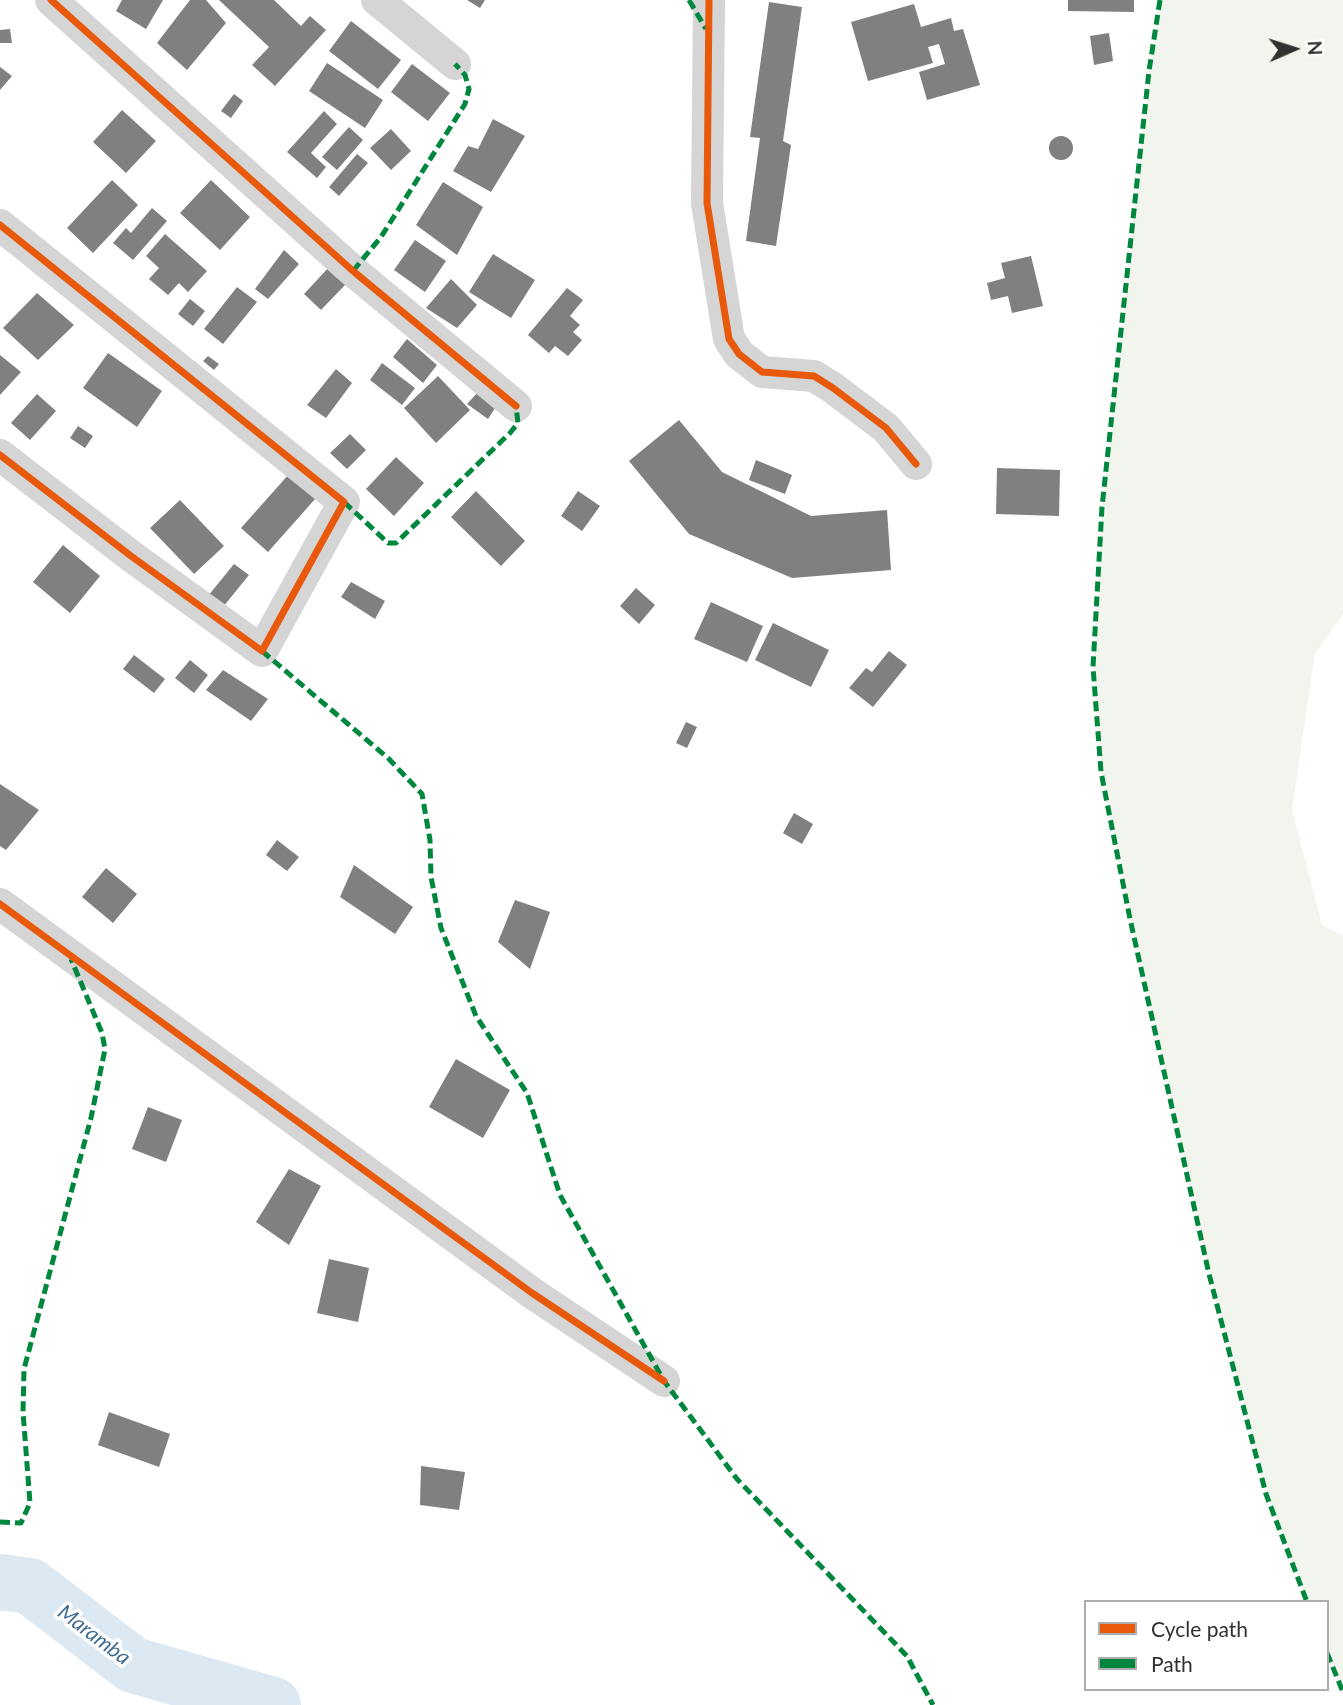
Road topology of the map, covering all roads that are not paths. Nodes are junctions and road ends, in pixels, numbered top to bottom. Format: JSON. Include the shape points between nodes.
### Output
{"nodes":[{"id":1,"x":51,"y":0,"type":"edge"},
{"id":2,"x":377,"y":0,"type":"edge"},
{"id":3,"x":709,"y":0,"type":"edge"},
{"id":4,"x":455,"y":64,"type":"dead end"},
{"id":5,"x":0,"y":225,"type":"edge"},
{"id":6,"x":516,"y":406,"type":"dead end"},
{"id":7,"x":0,"y":455,"type":"edge"},
{"id":8,"x":916,"y":464,"type":"dead end"},
{"id":9,"x":0,"y":904,"type":"edge"},
{"id":10,"x":664,"y":1381,"type":"dead end"}],
"edges":[{"from":1,"to":6,"type":"street","via":[[354,271]]},
{"from":2,"to":4,"type":"street"},
{"from":3,"to":8,"type":"street","via":[[706,203],[729,339],[739,354],[762,372],[814,376],[833,388],[886,428]]},
{"from":5,"to":7,"type":"street","via":[[344,502],[262,651]]},
{"from":9,"to":10,"type":"street","via":[[532,1293]]}]}
